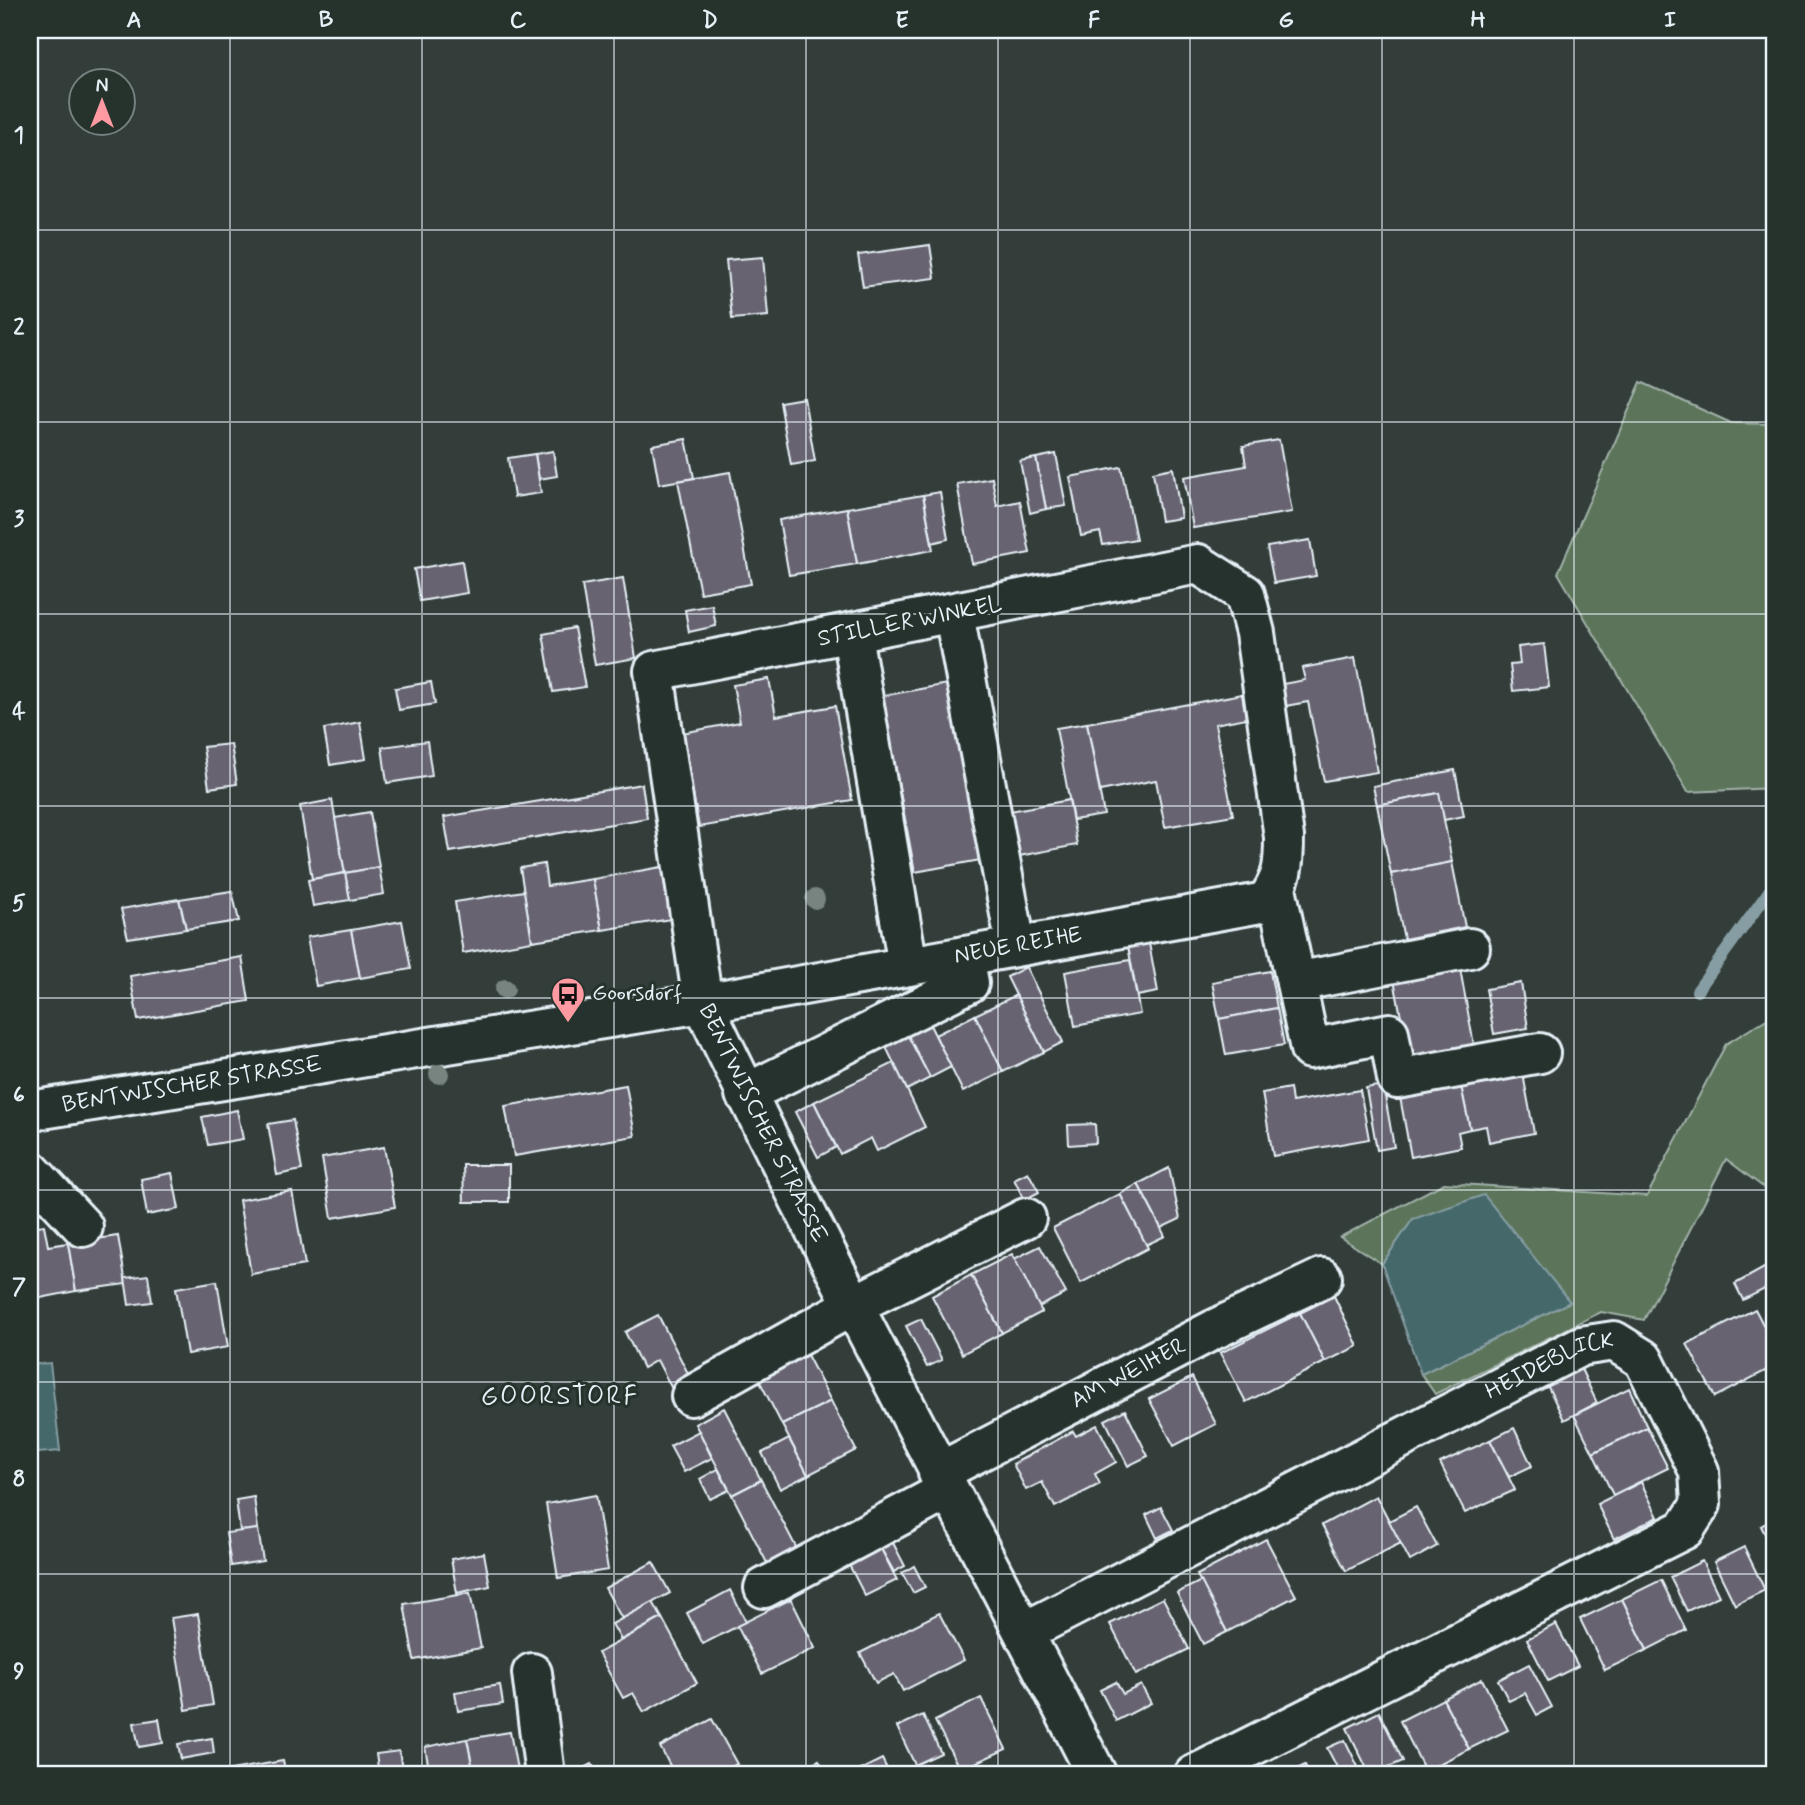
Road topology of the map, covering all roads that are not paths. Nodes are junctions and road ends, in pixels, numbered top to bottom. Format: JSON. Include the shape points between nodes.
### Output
{"nodes":[{"id":1,"x":954,"y":614,"type":"junction"},
{"id":2,"x":852,"y":634,"type":"junction"},
{"id":3,"x":1276,"y":887,"type":"junction"},
{"id":4,"x":1016,"y":946,"type":"junction"},
{"id":5,"x":1470,"y":948,"type":"dead end"},
{"id":6,"x":964,"y":956,"type":"junction"},
{"id":7,"x":908,"y":966,"type":"junction"},
{"id":8,"x":1296,"y":982,"type":"junction"},
{"id":9,"x":703,"y":1003,"type":"junction"},
{"id":10,"x":1540,"y":1053,"type":"dead end"},
{"id":11,"x":746,"y":1094,"type":"junction"},
{"id":12,"x":30,"y":1111,"type":"edge"},
{"id":13,"x":30,"y":1170,"type":"edge"},
{"id":14,"x":1026,"y":1218,"type":"dead end"},
{"id":15,"x":83,"y":1227,"type":"dead end"},
{"id":16,"x":1322,"y":1278,"type":"dead end"},
{"id":17,"x":852,"y":1306,"type":"junction"},
{"id":18,"x":691,"y":1396,"type":"dead end"},
{"id":19,"x":943,"y":1482,"type":"junction"},
{"id":20,"x":764,"y":1588,"type":"dead end"},
{"id":21,"x":1024,"y":1632,"type":"junction"},
{"id":22,"x":532,"y":1672,"type":"dead end"},
{"id":23,"x":545,"y":1775,"type":"edge"},
{"id":24,"x":1097,"y":1775,"type":"edge"},
{"id":25,"x":1194,"y":1775,"type":"edge"}],
"edges":[{"from":1,"to":2,"type":"street","name":"STILLER WINKEL"},
{"from":1,"to":3,"type":"street","name":"STILLER WINKEL","via":[[1198,564],[1245,594],[1255,633],[1284,837],[1284,868]]},
{"from":1,"to":4,"type":"street"},
{"from":2,"to":7,"type":"street"},
{"from":2,"to":9,"type":"street","name":"STILLER WINKEL","via":[[654,671]]},
{"from":3,"to":4,"type":"street","name":"NEUE REIHE","via":[[1266,902]]},
{"from":3,"to":8,"type":"street"},
{"from":4,"to":6,"type":"street","name":"NEUE REIHE"},
{"from":5,"to":8,"type":"street"},
{"from":6,"to":7,"type":"street","name":"NEUE REIHE"},
{"from":6,"to":11,"type":"street","via":[[969,984]]},
{"from":7,"to":9,"type":"street","name":"NEUE REIHE"},
{"from":8,"to":10,"type":"street","via":[[1310,1049],[1389,1033],[1397,1079]]},
{"from":9,"to":11,"type":"street","name":"BENTWISCHER STRASSE"},
{"from":9,"to":12,"type":"street","name":"BENTWISCHER STRASSE"},
{"from":11,"to":17,"type":"street","name":"BENTWISCHER STRASSE"},
{"from":13,"to":15,"type":"street"},
{"from":14,"to":17,"type":"street"},
{"from":16,"to":19,"type":"street","name":"AM WEIHER","via":[[1215,1329]]},
{"from":17,"to":18,"type":"street"},
{"from":17,"to":19,"type":"street","name":"BENTWISCHER STRASSE"},
{"from":19,"to":20,"type":"street","name":"AM WEIHER"},
{"from":19,"to":21,"type":"street","name":"BENTWISCHER STRASSE"},
{"from":21,"to":24,"type":"street","name":"BENTWISCHER STRASSE"},
{"from":21,"to":25,"type":"street","name":"HEIDEBLICK","via":[[1581,1346],[1614,1341],[1643,1359],[1699,1471],[1701,1504],[1685,1529]]},
{"from":22,"to":23,"type":"street"}]}
